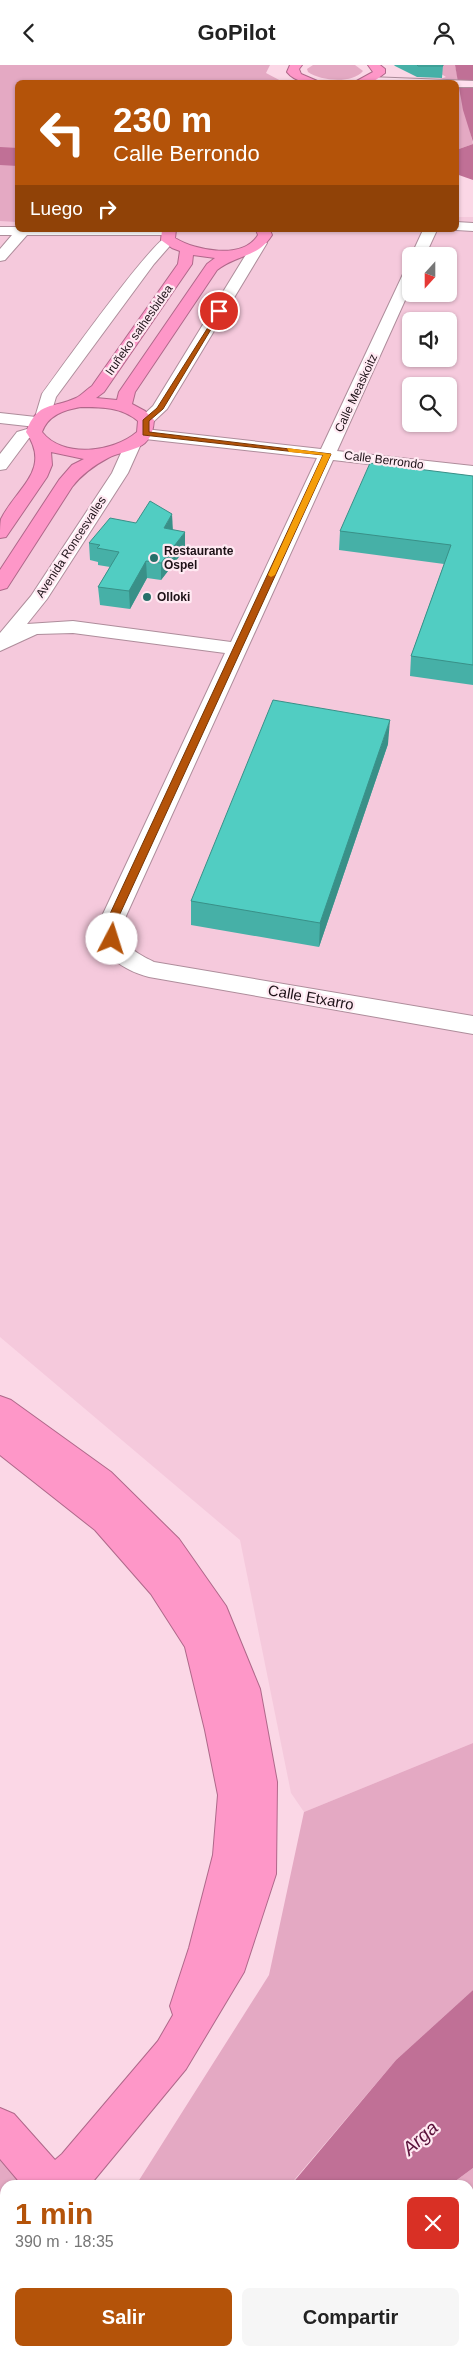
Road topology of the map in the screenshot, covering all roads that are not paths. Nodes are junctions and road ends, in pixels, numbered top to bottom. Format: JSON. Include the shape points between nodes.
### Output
{"nodes":[{"id":1,"x":295,"y":66,"type":"edge"},
{"id":2,"x":376,"y":67,"type":"edge"},
{"id":3,"x":306,"y":80,"type":"edge"},
{"id":4,"x":367,"y":80,"type":"edge"},
{"id":5,"x":434,"y":80,"type":"edge"},
{"id":6,"x":459,"y":83,"type":"edge"},
{"id":7,"x":473,"y":84,"type":"edge"},
{"id":8,"x":459,"y":226,"type":"edge"},
{"id":9,"x":473,"y":227,"type":"edge"},
{"id":10,"x":0,"y":231,"type":"edge"},
{"id":11,"x":15,"y":232,"type":"edge"},
{"id":12,"x":22,"y":232,"type":"joint"},
{"id":13,"x":429,"y":232,"type":"edge"},
{"id":14,"x":263,"y":233,"type":"edge"},
{"id":15,"x":168,"y":234,"type":"edge"},
{"id":16,"x":422,"y":247,"type":"edge"},
{"id":17,"x":187,"y":251,"type":"junction"},
{"id":18,"x":239,"y":252,"type":"junction"},
{"id":19,"x":0,"y":257,"type":"edge"},
{"id":20,"x":402,"y":292,"type":"edge"},
{"id":21,"x":81,"y":402,"type":"junction"},
{"id":22,"x":124,"y":406,"type":"junction"},
{"id":23,"x":0,"y":418,"type":"edge"},
{"id":24,"x":39,"y":427,"type":"junction"},
{"id":25,"x":141,"y":433,"type":"junction"},
{"id":26,"x":107,"y":452,"type":"junction"},
{"id":27,"x":328,"y":454,"type":"junction"},
{"id":28,"x":0,"y":465,"type":"edge"},
{"id":29,"x":473,"y":471,"type":"edge"},
{"id":30,"x":0,"y":533,"type":"edge"},
{"id":31,"x":0,"y":585,"type":"edge"},
{"id":32,"x":2,"y":643,"type":"edge"},
{"id":33,"x":237,"y":649,"type":"junction"},
{"id":34,"x":150,"y":969,"type":"joint"},
{"id":35,"x":473,"y":1025,"type":"edge"},
{"id":36,"x":0,"y":1409,"type":"edge"},
{"id":37,"x":0,"y":1437,"type":"edge"},
{"id":38,"x":172,"y":2055,"type":"junction"},
{"id":39,"x":0,"y":2128,"type":"edge"},
{"id":40,"x":44,"y":2180,"type":"edge"},
{"id":41,"x":62,"y":2180,"type":"edge"}],
"edges":[{"from":1,"to":3,"type":"highway","via":[[293,72]]},
{"from":2,"to":4,"type":"highway","via":[[379,73]]},
{"from":2,"to":5,"type":"main road"},
{"from":6,"to":7,"type":"main road"},
{"from":8,"to":9,"type":"street"},
{"from":10,"to":11,"type":"street"},
{"from":12,"to":15,"type":"street"},
{"from":12,"to":19,"type":"street"},
{"from":13,"to":16,"type":"street"},
{"from":14,"to":18,"type":"highway","name":"Iruñeko saihesbidea"},
{"from":14,"to":25,"type":"street","name":"Avenida Roncesvalles","via":[[164,402]]},
{"from":15,"to":17,"type":"highway","via":[[175,246]]},
{"from":15,"to":24,"type":"street","via":[[48,397]]},
{"from":17,"to":18,"type":"highway"},
{"from":17,"to":21,"type":"highway","name":"Iruñeko saihesbidea","via":[[185,264],[98,389]]},
{"from":18,"to":22,"type":"highway","name":"Iruñeko saihesbidea","via":[[212,267],[127,392]]},
{"from":20,"to":27,"type":"street","name":"Calle Measkoitz"},
{"from":21,"to":22,"type":"highway"},
{"from":21,"to":24,"type":"highway","via":[[64,406]]},
{"from":22,"to":25,"type":"highway","via":[[138,412]]},
{"from":23,"to":24,"type":"street"},
{"from":24,"to":26,"type":"highway","via":[[59,450]]},
{"from":24,"to":28,"type":"street","via":[[23,435]]},
{"from":24,"to":30,"type":"highway","via":[[44,465]]},
{"from":25,"to":26,"type":"highway"},
{"from":25,"to":27,"type":"street","name":"Calle Berrondo"},
{"from":25,"to":32,"type":"street","name":"Avenida Roncesvalles","via":[[120,473],[38,599]]},
{"from":26,"to":31,"type":"highway","via":[[78,469],[65,485]]},
{"from":27,"to":29,"type":"street","name":"Calle Berrondo"},
{"from":27,"to":33,"type":"street","name":"Calle Measkoitz"},
{"from":32,"to":33,"type":"street","via":[[34,628],[72,627]]},
{"from":33,"to":34,"type":"street","name":"Calle Measkoitz","via":[[110,930],[122,955]]},
{"from":34,"to":35,"type":"street","name":"Calle Etxarro"},
{"from":36,"to":38,"type":"highway","via":[[100,1483],[168,1549],[214,1617],[243,1689],[259,1782],[257,1874],[230,1958]]},
{"from":37,"to":38,"type":"highway","via":[[106,1519],[163,1583],[200,1642],[224,1730],[236,1795],[231,1855],[208,1949]]},
{"from":38,"to":41,"type":"highway","via":[[77,2169]]},
{"from":39,"to":40,"type":"highway"}]}
